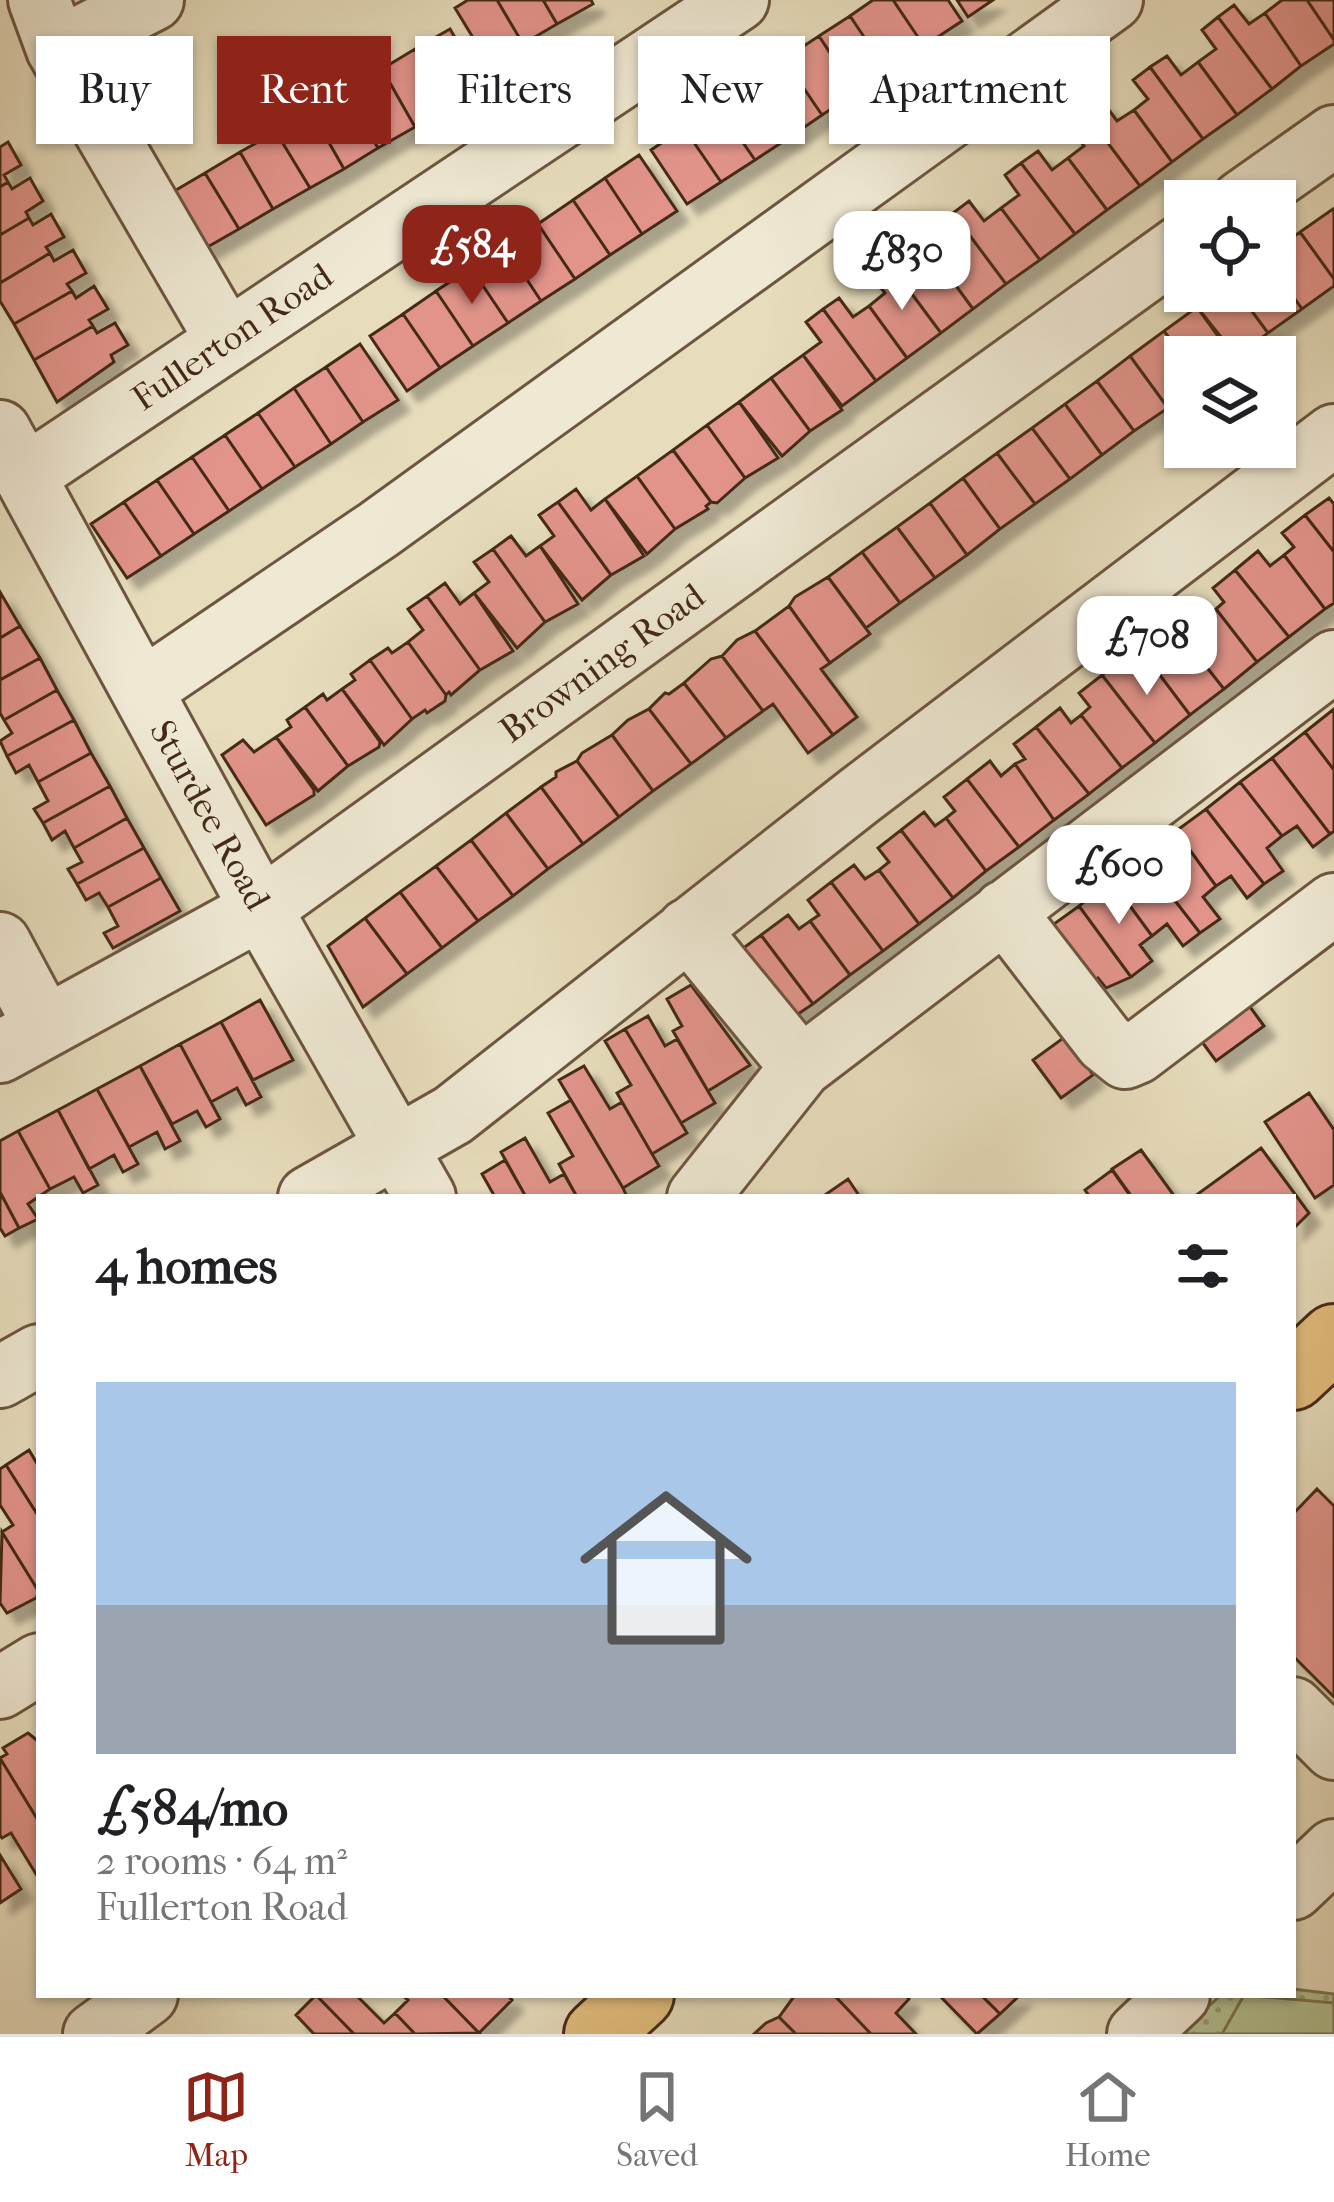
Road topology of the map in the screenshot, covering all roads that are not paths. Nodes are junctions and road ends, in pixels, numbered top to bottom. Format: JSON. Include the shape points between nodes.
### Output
{"nodes":[{"id":1,"x":153,"y":0,"type":"edge"},
{"id":2,"x":738,"y":0,"type":"edge"},
{"id":3,"x":1112,"y":0,"type":"edge"},
{"id":4,"x":48,"y":24,"type":"edge"},
{"id":5,"x":1334,"y":136,"type":"edge"},
{"id":6,"x":1272,"y":180,"type":"edge"},
{"id":7,"x":1164,"y":257,"type":"edge"},
{"id":8,"x":227,"y":341,"type":"junction"},
{"id":9,"x":1334,"y":435,"type":"edge"},
{"id":10,"x":13,"y":453,"type":"edge"},
{"id":11,"x":1334,"y":661,"type":"edge"},
{"id":12,"x":142,"y":690,"type":"junction"},
{"id":13,"x":1334,"y":904,"type":"edge"},
{"id":14,"x":261,"y":909,"type":"junction"},
{"id":15,"x":1004,"y":910,"type":"junction"},
{"id":16,"x":688,"y":928,"type":"junction"},
{"id":17,"x":0,"y":943,"type":"edge"},
{"id":18,"x":23,"y":1040,"type":"edge"},
{"id":19,"x":801,"y":1066,"type":"junction"},
{"id":20,"x":411,"y":1172,"type":"edge"},
{"id":21,"x":322,"y":1194,"type":"edge"},
{"id":22,"x":700,"y":1194,"type":"edge"},
{"id":23,"x":1334,"y":1338,"type":"edge"},
{"id":24,"x":36,"y":1356,"type":"edge"},
{"id":25,"x":1296,"y":1373,"type":"edge"},
{"id":26,"x":0,"y":1377,"type":"edge"},
{"id":27,"x":36,"y":1666,"type":"edge"},
{"id":28,"x":0,"y":1688,"type":"edge"},
{"id":29,"x":1296,"y":1711,"type":"edge"},
{"id":30,"x":1334,"y":1749,"type":"edge"},
{"id":31,"x":1334,"y":1850,"type":"edge"},
{"id":32,"x":1296,"y":1885,"type":"edge"},
{"id":33,"x":143,"y":1998,"type":"edge"},
{"id":34,"x":637,"y":1998,"type":"edge"},
{"id":35,"x":1177,"y":1998,"type":"edge"},
{"id":36,"x":94,"y":2034,"type":"edge"},
{"id":37,"x":598,"y":2034,"type":"edge"},
{"id":38,"x":1138,"y":2034,"type":"edge"}],
"edges":[{"from":1,"to":4,"type":"street"},
{"from":2,"to":8,"type":"street","name":"Fullerton Road"},
{"from":3,"to":12,"type":"street","via":[[378,530]]},
{"from":4,"to":8,"type":"street"},
{"from":5,"to":6,"type":"street"},
{"from":7,"to":14,"type":"street","name":"Browning Road"},
{"from":8,"to":10,"type":"street","name":"Fullerton Road"},
{"from":9,"to":16,"type":"street"},
{"from":10,"to":12,"type":"street","name":"Sturdee Road"},
{"from":11,"to":15,"type":"street"},
{"from":12,"to":14,"type":"street","name":"Sturdee Road"},
{"from":13,"to":15,"type":"street","via":[[1125,1058]]},
{"from":14,"to":18,"type":"street","name":"Browning Road"},
{"from":14,"to":20,"type":"street","name":"Sturdee Road"},
{"from":15,"to":19,"type":"street"},
{"from":16,"to":19,"type":"street"},
{"from":16,"to":20,"type":"street","via":[[452,1115]]},
{"from":17,"to":18,"type":"street"},
{"from":19,"to":22,"type":"street"},
{"from":20,"to":21,"type":"street"},
{"from":23,"to":25,"type":"main road"},
{"from":24,"to":26,"type":"street"},
{"from":27,"to":28,"type":"street"},
{"from":29,"to":30,"type":"street"},
{"from":31,"to":32,"type":"street"},
{"from":33,"to":36,"type":"street"},
{"from":34,"to":37,"type":"main road"},
{"from":35,"to":38,"type":"street"}]}
